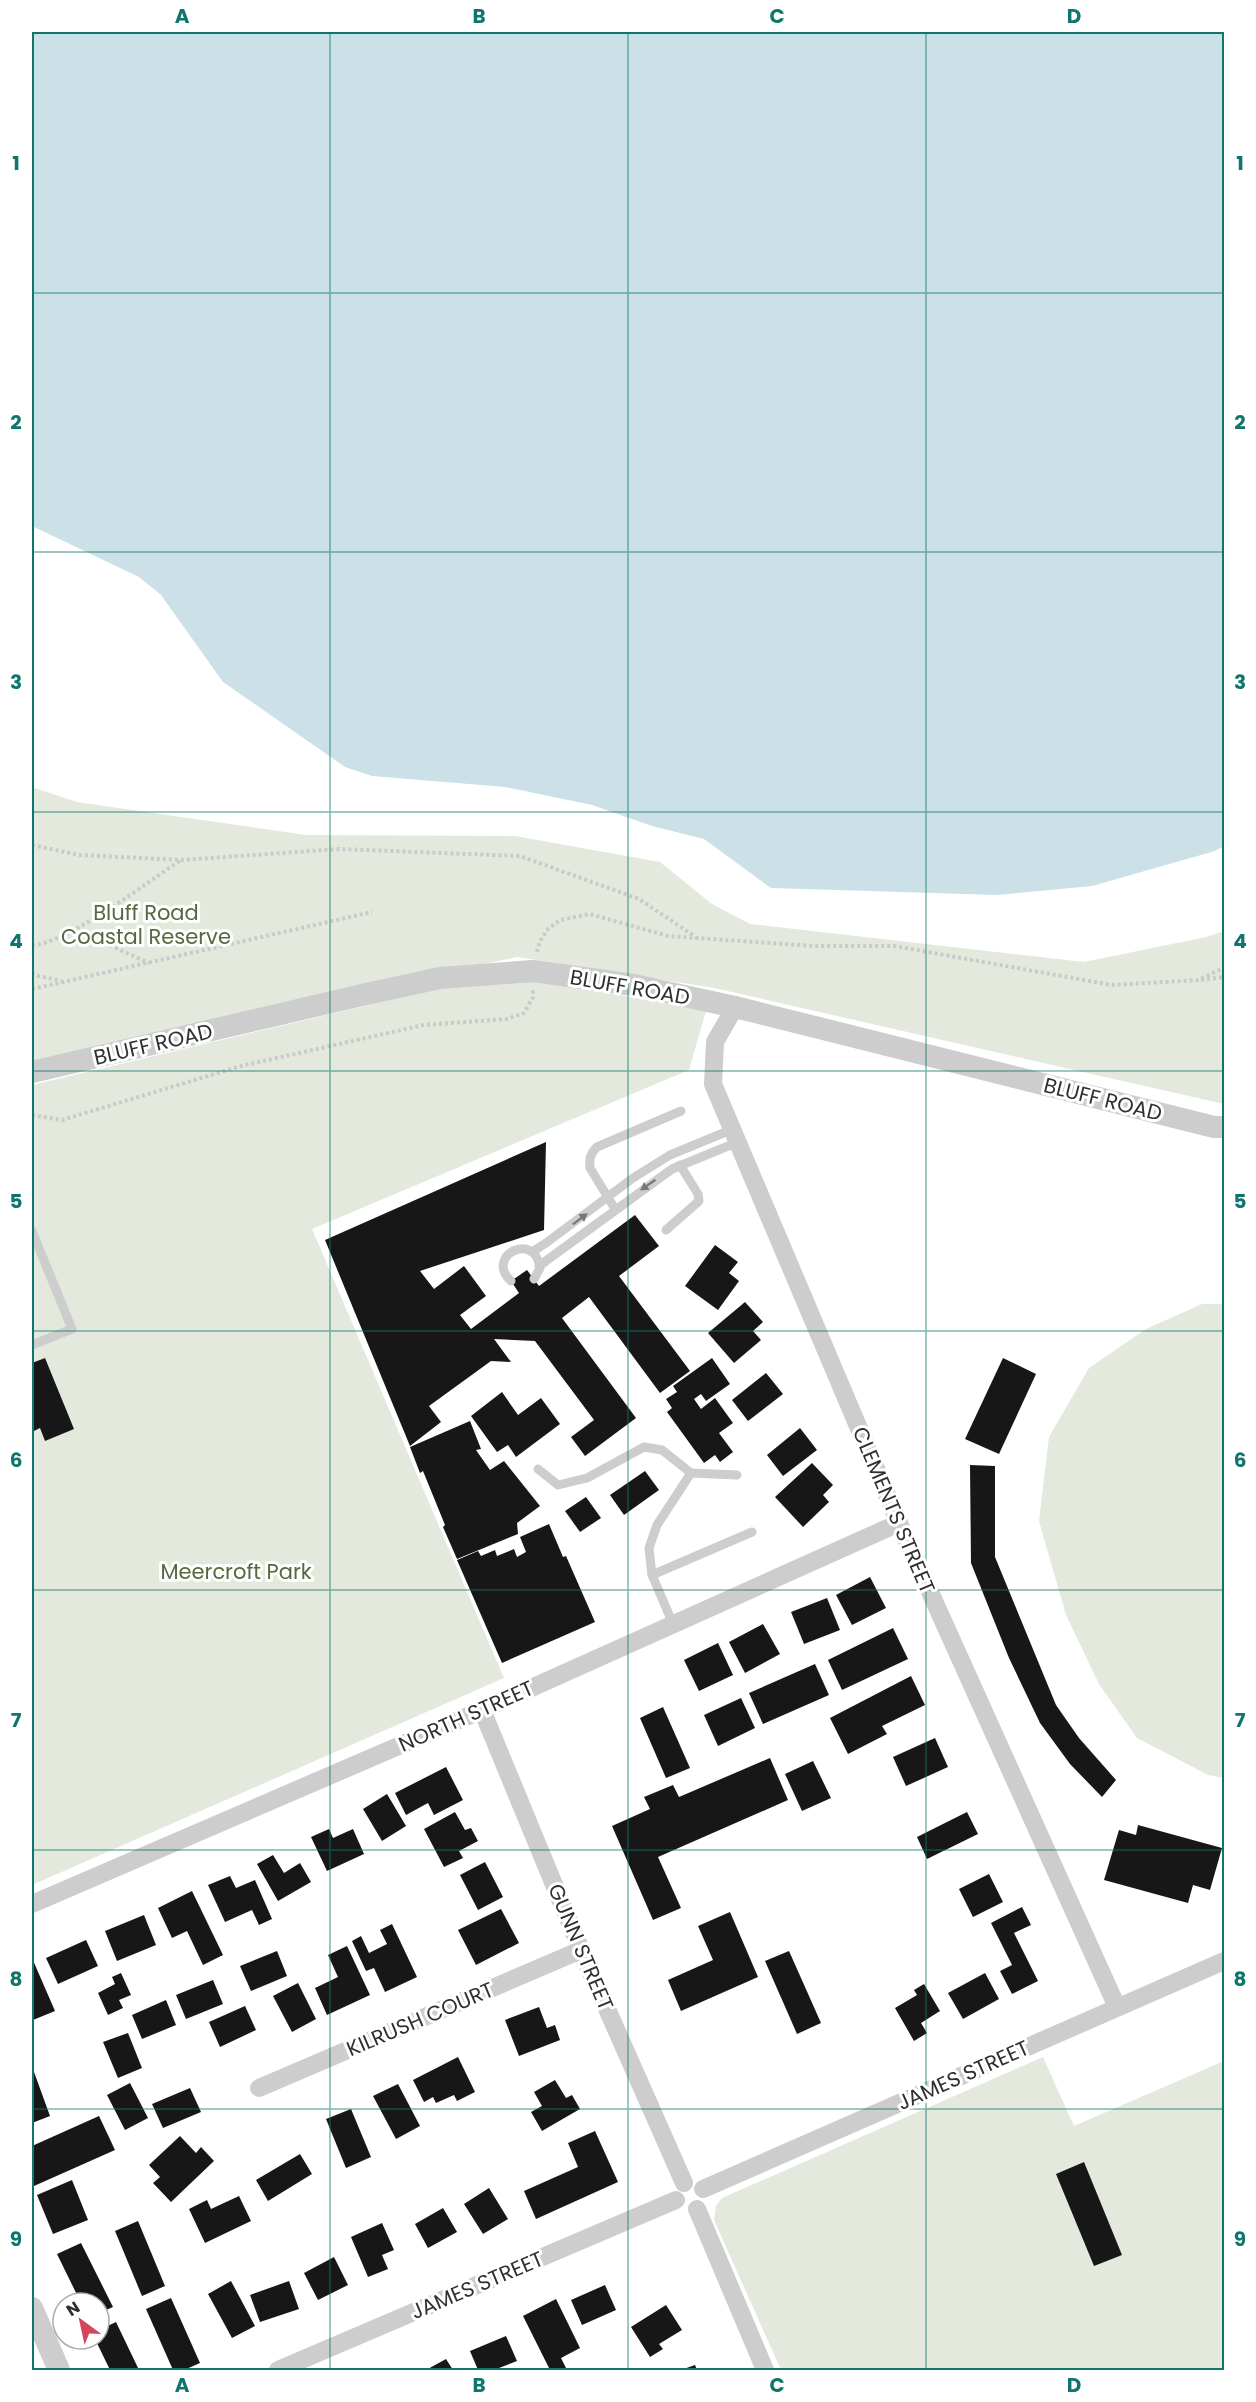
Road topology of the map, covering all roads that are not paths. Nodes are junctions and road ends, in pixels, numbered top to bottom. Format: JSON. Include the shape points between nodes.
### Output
{"nodes":[{"id":1,"x":735,"y":1007,"type":"junction"},
{"id":2,"x":32,"y":1072,"type":"edge"},
{"id":3,"x":681,"y":1111,"type":"dead end"},
{"id":4,"x":1224,"y":1127,"type":"edge"},
{"id":5,"x":735,"y":1136,"type":"junction"},
{"id":6,"x":680,"y":1165,"type":"junction"},
{"id":7,"x":608,"y":1197,"type":"junction"},
{"id":8,"x":615,"y":1209,"type":"junction"},
{"id":9,"x":666,"y":1230,"type":"dead end"},
{"id":10,"x":32,"y":1231,"type":"edge"},
{"id":11,"x":532,"y":1252,"type":"junction"},
{"id":12,"x":539,"y":1266,"type":"junction"},
{"id":13,"x":534,"y":1279,"type":"dead end"},
{"id":14,"x":511,"y":1281,"type":"dead end"},
{"id":15,"x":32,"y":1345,"type":"edge"},
{"id":16,"x":538,"y":1469,"type":"dead end"},
{"id":17,"x":691,"y":1473,"type":"junction"},
{"id":18,"x":737,"y":1475,"type":"dead end"},
{"id":19,"x":899,"y":1523,"type":"junction"},
{"id":20,"x":752,"y":1532,"type":"dead end"},
{"id":21,"x":652,"y":1575,"type":"junction"},
{"id":22,"x":673,"y":1624,"type":"junction"},
{"id":23,"x":482,"y":1710,"type":"junction"},
{"id":24,"x":32,"y":1904,"type":"edge"},
{"id":25,"x":581,"y":1950,"type":"junction"},
{"id":26,"x":1224,"y":1961,"type":"edge"},
{"id":27,"x":1117,"y":2007,"type":"junction"},
{"id":28,"x":259,"y":2088,"type":"dead end"},
{"id":29,"x":684,"y":2183,"type":"junction"},
{"id":30,"x":703,"y":2189,"type":"junction"},
{"id":31,"x":676,"y":2200,"type":"junction"},
{"id":32,"x":697,"y":2209,"type":"junction"},
{"id":33,"x":32,"y":2308,"type":"edge"},
{"id":34,"x":59,"y":2370,"type":"edge"},
{"id":35,"x":278,"y":2370,"type":"edge"},
{"id":36,"x":765,"y":2370,"type":"edge"}],
"edges":[{"from":1,"to":2,"type":"street","name":"BLUFF ROAD","via":[[634,985],[533,971],[507,972],[429,981]]},
{"from":1,"to":4,"type":"street","name":"BLUFF ROAD"},
{"from":1,"to":5,"type":"street","name":"CLEMENTS STREET","via":[[715,1042],[713,1084]]},
{"from":3,"to":7,"type":"lane","via":[[591,1153],[590,1168]]},
{"from":5,"to":6,"type":"lane"},
{"from":5,"to":7,"type":"lane","via":[[670,1155]]},
{"from":5,"to":19,"type":"street","name":"CLEMENTS STREET"},
{"from":6,"to":8,"type":"lane","one_way":true},
{"from":6,"to":9,"type":"lane","via":[[699,1201]]},
{"from":7,"to":8,"type":"lane"},
{"from":11,"to":7,"type":"lane","one_way":true},
{"from":8,"to":12,"type":"lane"},
{"from":10,"to":15,"type":"lane","via":[[72,1329]]},
{"from":11,"to":12,"type":"lane"},
{"from":11,"to":14,"type":"lane","via":[[514,1250],[505,1259],[504,1271]]},
{"from":12,"to":13,"type":"lane"},
{"from":16,"to":17,"type":"lane","via":[[558,1485],[587,1478],[644,1447],[662,1450]]},
{"from":17,"to":18,"type":"lane"},
{"from":17,"to":21,"type":"lane","via":[[657,1525],[649,1548]]},
{"from":19,"to":22,"type":"street","name":"NORTH STREET"},
{"from":19,"to":27,"type":"street","name":"CLEMENTS STREET"},
{"from":20,"to":21,"type":"lane"},
{"from":21,"to":22,"type":"lane"},
{"from":22,"to":23,"type":"street","name":"NORTH STREET"},
{"from":23,"to":24,"type":"street","name":"NORTH STREET"},
{"from":23,"to":25,"type":"street","name":"GUNN STREET"},
{"from":25,"to":28,"type":"street","name":"KILRUSH COURT"},
{"from":25,"to":29,"type":"street","name":"GUNN STREET"},
{"from":26,"to":27,"type":"street","name":"JAMES STREET"},
{"from":27,"to":30,"type":"street","name":"JAMES STREET"},
{"from":29,"to":30,"type":"street","via":[[694,2182]]},
{"from":29,"to":31,"type":"street","via":[[677,2190]]},
{"from":30,"to":32,"type":"street","via":[[705,2199]]},
{"from":31,"to":32,"type":"street","via":[[682,2209]]},
{"from":31,"to":35,"type":"street","name":"JAMES STREET"},
{"from":32,"to":36,"type":"street"},
{"from":33,"to":34,"type":"street"}]}
